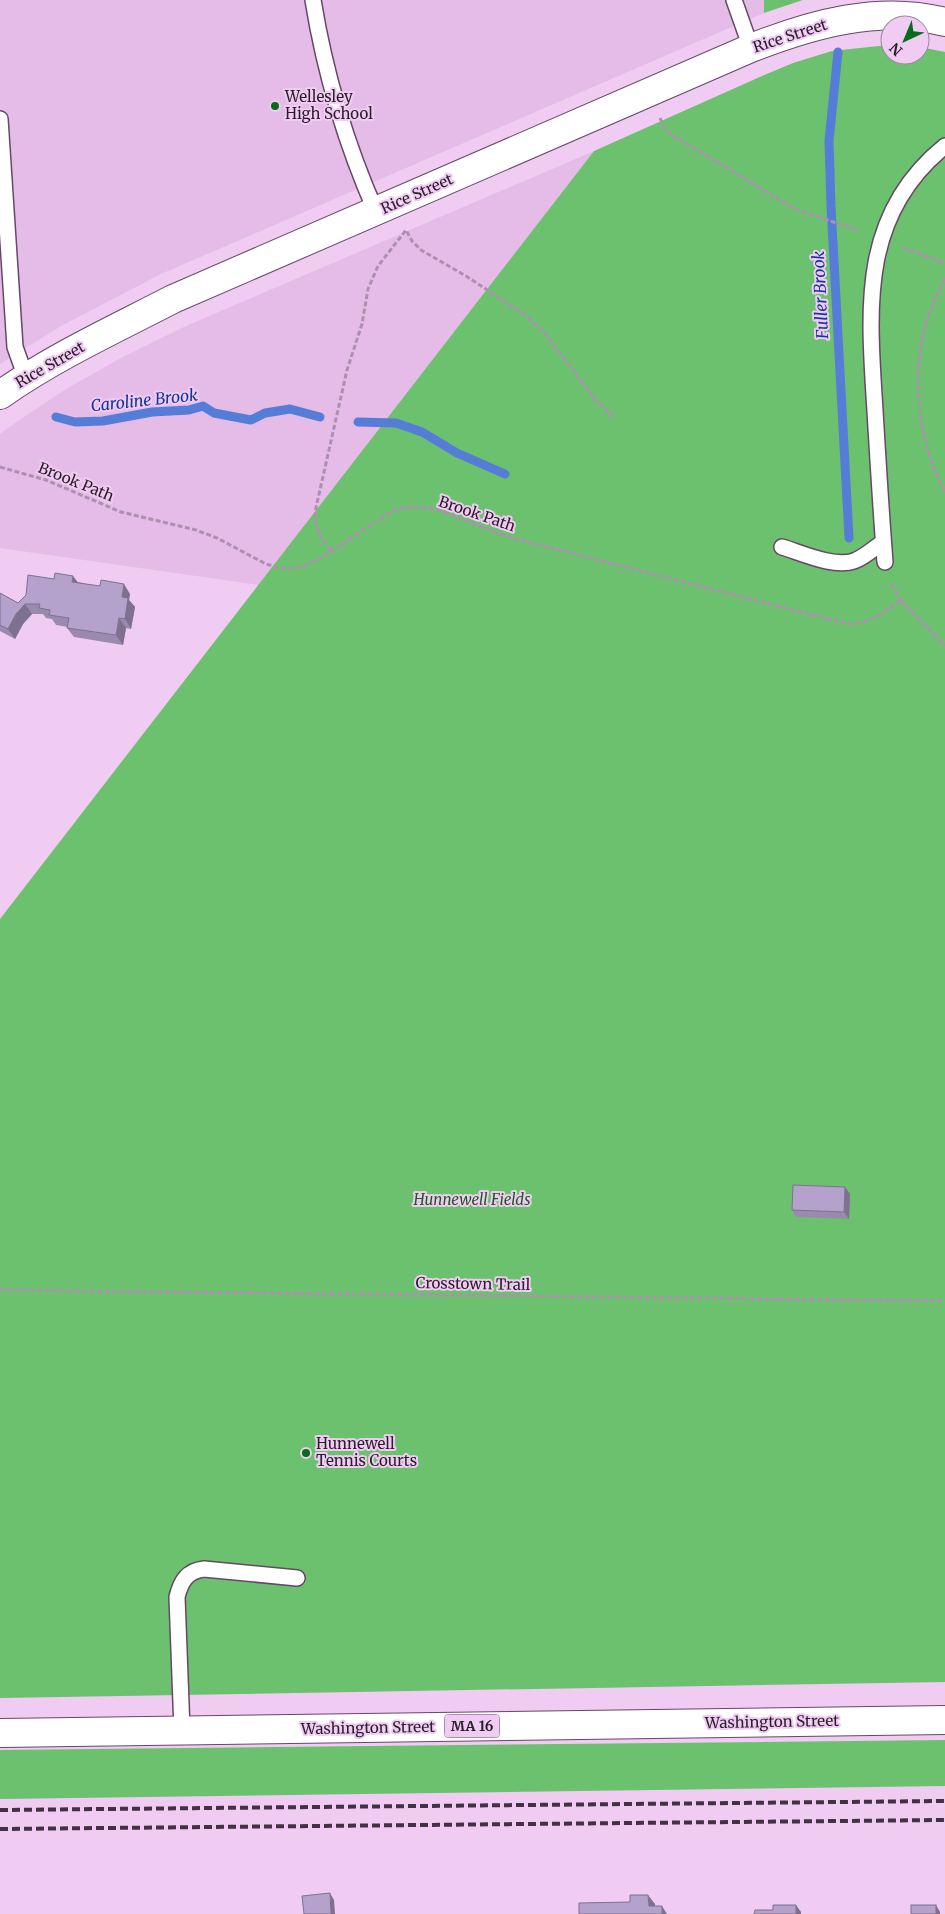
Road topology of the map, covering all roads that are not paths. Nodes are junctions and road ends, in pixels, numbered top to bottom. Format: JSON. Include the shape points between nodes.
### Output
{"nodes":[{"id":1,"x":313,"y":0,"type":"edge"},
{"id":2,"x":734,"y":0,"type":"edge"},
{"id":3,"x":945,"y":22,"type":"edge"},
{"id":4,"x":751,"y":48,"type":"junction"},
{"id":5,"x":0,"y":119,"type":"edge"},
{"id":6,"x":945,"y":146,"type":"edge"},
{"id":7,"x":376,"y":212,"type":"junction"},
{"id":8,"x":26,"y":378,"type":"junction"},
{"id":9,"x":0,"y":394,"type":"edge"},
{"id":10,"x":883,"y":542,"type":"junction"},
{"id":11,"x":782,"y":547,"type":"dead end"},
{"id":12,"x":885,"y":562,"type":"dead end"},
{"id":13,"x":297,"y":1578,"type":"dead end"},
{"id":14,"x":945,"y":1720,"type":"edge"},
{"id":15,"x":182,"y":1730,"type":"junction"},
{"id":16,"x":0,"y":1733,"type":"edge"}],
"edges":[{"from":1,"to":7,"type":"lane","via":[[332,92]]},
{"from":2,"to":4,"type":"lane"},
{"from":3,"to":4,"type":"street","name":"Rice Street","via":[[905,16],[846,19]]},
{"from":4,"to":7,"type":"street","name":"Rice Street"},
{"from":5,"to":8,"type":"lane","via":[[15,347]]},
{"from":6,"to":10,"type":"lane","via":[[911,180],[900,198],[881,239],[872,281],[871,338]]},
{"from":7,"to":8,"type":"street","name":"Rice Street","via":[[173,299]]},
{"from":8,"to":9,"type":"street","name":"Rice Street"},
{"from":10,"to":11,"type":"lane","via":[[846,563]]},
{"from":10,"to":12,"type":"lane"},
{"from":13,"to":15,"type":"lane","via":[[204,1569],[196,1570],[183,1579],[177,1597]]},
{"from":14,"to":15,"type":"street","name":"Washington Street","number":"MA 16"},
{"from":15,"to":16,"type":"street","name":"Washington Street","number":"MA 16"}]}
